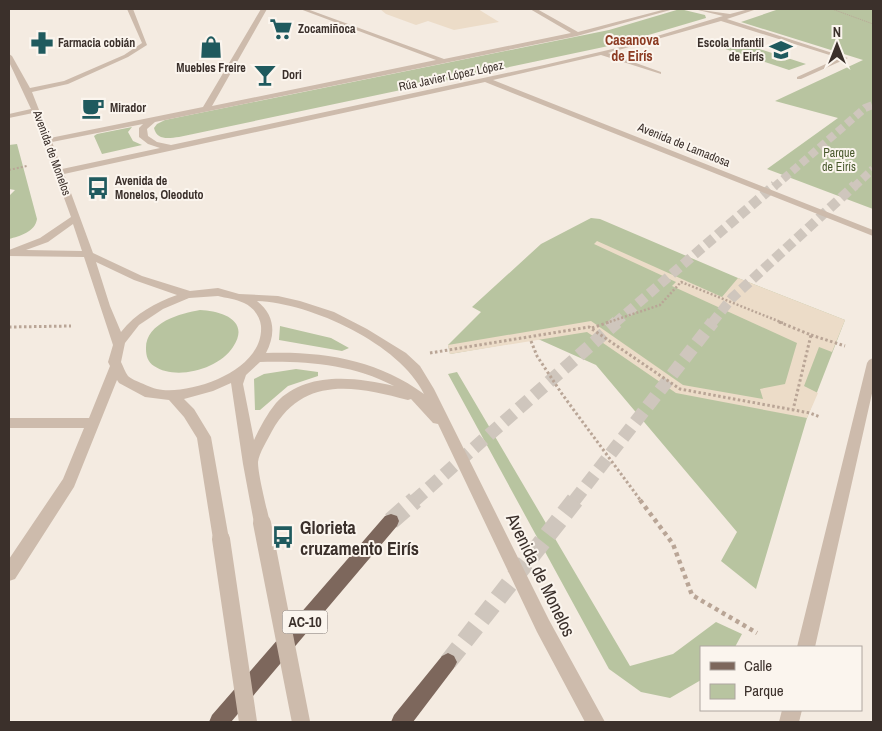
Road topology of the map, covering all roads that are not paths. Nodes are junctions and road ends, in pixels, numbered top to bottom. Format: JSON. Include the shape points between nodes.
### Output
{"nodes":[{"id":1,"x":130,"y":9,"type":"edge"},
{"id":2,"x":264,"y":9,"type":"edge"},
{"id":3,"x":303,"y":9,"type":"edge"},
{"id":4,"x":533,"y":9,"type":"edge"},
{"id":5,"x":671,"y":9,"type":"edge"},
{"id":6,"x":697,"y":9,"type":"edge"},
{"id":7,"x":754,"y":9,"type":"edge"},
{"id":8,"x":732,"y":16,"type":"junction"},
{"id":9,"x":722,"y":19,"type":"junction"},
{"id":10,"x":577,"y":34,"type":"junction"},
{"id":11,"x":601,"y":53,"type":"junction"},
{"id":12,"x":9,"y":56,"type":"edge"},
{"id":13,"x":442,"y":61,"type":"junction"},
{"id":14,"x":659,"y":73,"type":"dead end"},
{"id":15,"x":799,"y":78,"type":"dead end"},
{"id":16,"x":486,"y":80,"type":"junction"},
{"id":17,"x":28,"y":91,"type":"junction"},
{"id":18,"x":206,"y":109,"type":"junction"},
{"id":19,"x":36,"y":110,"type":"junction"},
{"id":20,"x":9,"y":116,"type":"edge"},
{"id":21,"x":153,"y":119,"type":"junction"},
{"id":22,"x":47,"y":141,"type":"junction"},
{"id":23,"x":172,"y":148,"type":"junction"},
{"id":24,"x":59,"y":172,"type":"junction"},
{"id":25,"x":76,"y":218,"type":"junction"},
{"id":26,"x":873,"y":233,"type":"edge"},
{"id":27,"x":10,"y":253,"type":"edge"},
{"id":28,"x":87,"y":254,"type":"junction"},
{"id":29,"x":190,"y":295,"type":"junction"},
{"id":30,"x":241,"y":297,"type":"junction"},
{"id":31,"x":118,"y":344,"type":"junction"},
{"id":32,"x":257,"y":358,"type":"junction"},
{"id":33,"x":873,"y":363,"type":"edge"},
{"id":34,"x":116,"y":368,"type":"junction"},
{"id":35,"x":240,"y":372,"type":"junction"},
{"id":36,"x":172,"y":395,"type":"junction"},
{"id":37,"x":419,"y":398,"type":"junction"},
{"id":38,"x":867,"y":418,"type":"edge"},
{"id":39,"x":9,"y":423,"type":"edge"},
{"id":40,"x":94,"y":423,"type":"junction"},
{"id":41,"x":455,"y":443,"type":"junction"},
{"id":42,"x":250,"y":464,"type":"junction"},
{"id":43,"x":391,"y":521,"type":"tunnel mouth"},
{"id":44,"x":9,"y":573,"type":"edge"},
{"id":45,"x":806,"y":646,"type":"edge"},
{"id":46,"x":448,"y":662,"type":"tunnel mouth"},
{"id":47,"x":219,"y":722,"type":"edge"},
{"id":48,"x":248,"y":722,"type":"edge"},
{"id":49,"x":301,"y":722,"type":"edge"},
{"id":50,"x":401,"y":722,"type":"edge"},
{"id":51,"x":596,"y":722,"type":"edge"}],
"edges":[{"from":1,"to":17,"type":"street","via":[[145,44],[66,83]]},
{"from":2,"to":18,"type":"street"},
{"from":3,"to":13,"type":"street"},
{"from":4,"to":10,"type":"street"},
{"from":5,"to":10,"type":"street","name":"Rúa Javier López López"},
{"from":6,"to":8,"type":"street","name":"Rúa Javier López López"},
{"from":7,"to":8,"type":"street","name":"Rúa Javier López López"},
{"from":8,"to":9,"type":"street","name":"Rúa Javier López López"},
{"from":9,"to":11,"type":"street","name":"Rúa Javier López López"},
{"from":9,"to":15,"type":"street","via":[[845,58]]},
{"from":10,"to":13,"type":"street","name":"Rúa Javier López López"},
{"from":11,"to":14,"type":"street"},
{"from":11,"to":16,"type":"street","name":"Rúa Javier López López"},
{"from":12,"to":17,"type":"street","name":"Avenida de Monelos"},
{"from":13,"to":18,"type":"street","name":"Rúa Javier López López"},
{"from":16,"to":23,"type":"street","name":"Rúa Javier López López"},
{"from":16,"to":26,"type":"street","name":"Avenida de Lamadosa"},
{"from":17,"to":19,"type":"street","name":"Avenida de Monelos"},
{"from":18,"to":21,"type":"street","name":"Rúa Javier López López"},
{"from":19,"to":20,"type":"street"},
{"from":19,"to":22,"type":"street","name":"Avenida de Monelos"},
{"from":21,"to":22,"type":"street","name":"Rúa Javier López López"},
{"from":21,"to":23,"type":"street","name":"Rúa Javier López López","via":[[143,128],[142,135],[154,144]]},
{"from":22,"to":24,"type":"street","name":"Avenida de Monelos"},
{"from":23,"to":24,"type":"street","name":"Rúa Javier López López"},
{"from":24,"to":25,"type":"street","name":"Avenida de Monelos"},
{"from":25,"to":27,"type":"street","via":[[44,240]]},
{"from":25,"to":28,"type":"street","name":"Avenida de Monelos"},
{"from":27,"to":28,"type":"street"},
{"from":28,"to":29,"type":"street","via":[[138,278]]},
{"from":28,"to":31,"type":"street","name":"Avenida de Monelos"},
{"from":29,"to":30,"type":"street","via":[[226,293]]},
{"from":29,"to":31,"type":"street","via":[[162,304],[138,318]]},
{"from":30,"to":32,"type":"street","via":[[262,311],[266,321],[267,333]]},
{"from":30,"to":41,"type":"street","name":"Avenida de Monelos","via":[[279,298],[308,306],[363,331],[412,367],[428,390]]},
{"from":31,"to":34,"type":"street"},
{"from":32,"to":35,"type":"street"},
{"from":32,"to":37,"type":"street","name":"Avenida de Monelos","via":[[283,356],[334,360],[382,376]]},
{"from":33,"to":38,"type":"street"},
{"from":34,"to":36,"type":"street","via":[[123,379],[135,388],[152,394]]},
{"from":34,"to":40,"type":"street"},
{"from":35,"to":36,"type":"street","via":[[220,385]]},
{"from":35,"to":42,"type":"street","via":[[237,384]]},
{"from":36,"to":48,"type":"street","bridge":true,"via":[[189,412],[204,437]]},
{"from":37,"to":41,"type":"street","name":"Avenida de Monelos","via":[[436,415]]},
{"from":37,"to":42,"type":"street","via":[[369,385],[347,383],[319,386],[298,394],[282,406],[270,423]]},
{"from":38,"to":45,"type":"street"},
{"from":39,"to":40,"type":"street"},
{"from":40,"to":44,"type":"street","via":[[69,482]]},
{"from":41,"to":51,"type":"street","name":"Avenida de Monelos","via":[[543,626]]},
{"from":42,"to":49,"type":"street","bridge":true},
{"from":43,"to":47,"type":"main road","number":"AC-10"},
{"from":46,"to":50,"type":"main road"}]}
